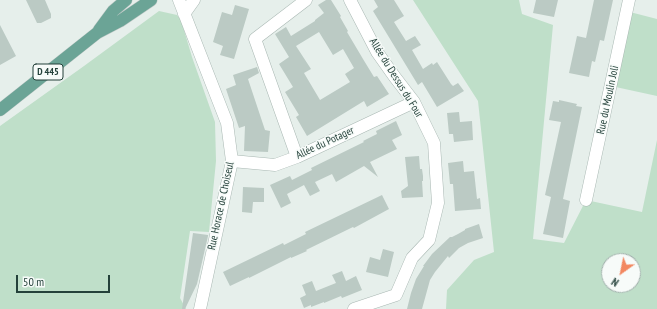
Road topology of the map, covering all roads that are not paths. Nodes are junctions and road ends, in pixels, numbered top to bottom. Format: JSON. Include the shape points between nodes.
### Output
{"nodes":[{"id":1,"x":126,"y":0,"type":"edge"},
{"id":2,"x":139,"y":0,"type":"edge"},
{"id":3,"x":151,"y":0,"type":"edge"},
{"id":4,"x":179,"y":0,"type":"edge"},
{"id":5,"x":194,"y":0,"type":"edge"},
{"id":6,"x":306,"y":0,"type":"edge"},
{"id":7,"x":350,"y":0,"type":"edge"},
{"id":8,"x":629,"y":0,"type":"edge"},
{"id":9,"x":184,"y":14,"type":"junction"},
{"id":10,"x":120,"y":21,"type":"junction"},
{"id":11,"x":96,"y":33,"type":"junction"},
{"id":12,"x":414,"y":102,"type":"junction"},
{"id":13,"x":0,"y":110,"type":"edge"},
{"id":14,"x":297,"y":157,"type":"junction"},
{"id":15,"x":232,"y":161,"type":"junction"},
{"id":16,"x":586,"y":200,"type":"dead end"},
{"id":17,"x":200,"y":309,"type":"edge"},
{"id":18,"x":354,"y":309,"type":"edge"}],
"edges":[{"from":1,"to":11,"type":"main road","number":"D 445","via":[[113,11]]},
{"from":2,"to":10,"type":"main road","number":"D 445"},
{"from":3,"to":10,"type":"main road","number":"D 445"},
{"from":4,"to":9,"type":"street","name":"Rue Horace de Choiseul"},
{"from":5,"to":9,"type":"street"},
{"from":6,"to":14,"type":"street","via":[[255,39]]},
{"from":7,"to":12,"type":"street","name":"Allée du Dessus du Four","via":[[377,52]]},
{"from":8,"to":16,"type":"street","name":"Rue du Moulin Joli"},
{"from":9,"to":15,"type":"street","name":"Rue Horace de Choiseul","via":[[227,123]]},
{"from":10,"to":11,"type":"main road","number":"D 445"},
{"from":11,"to":13,"type":"main road","number":"D 445"},
{"from":12,"to":14,"type":"street","name":"Allée du Potager"},
{"from":12,"to":18,"type":"street","name":"Allée du Dessus du Four","via":[[434,143],[438,203],[428,240],[412,258],[396,295]]},
{"from":14,"to":15,"type":"street","name":"Allée du Potager","via":[[275,165]]},
{"from":15,"to":17,"type":"street","name":"Rue Horace de Choiseul"}]}
